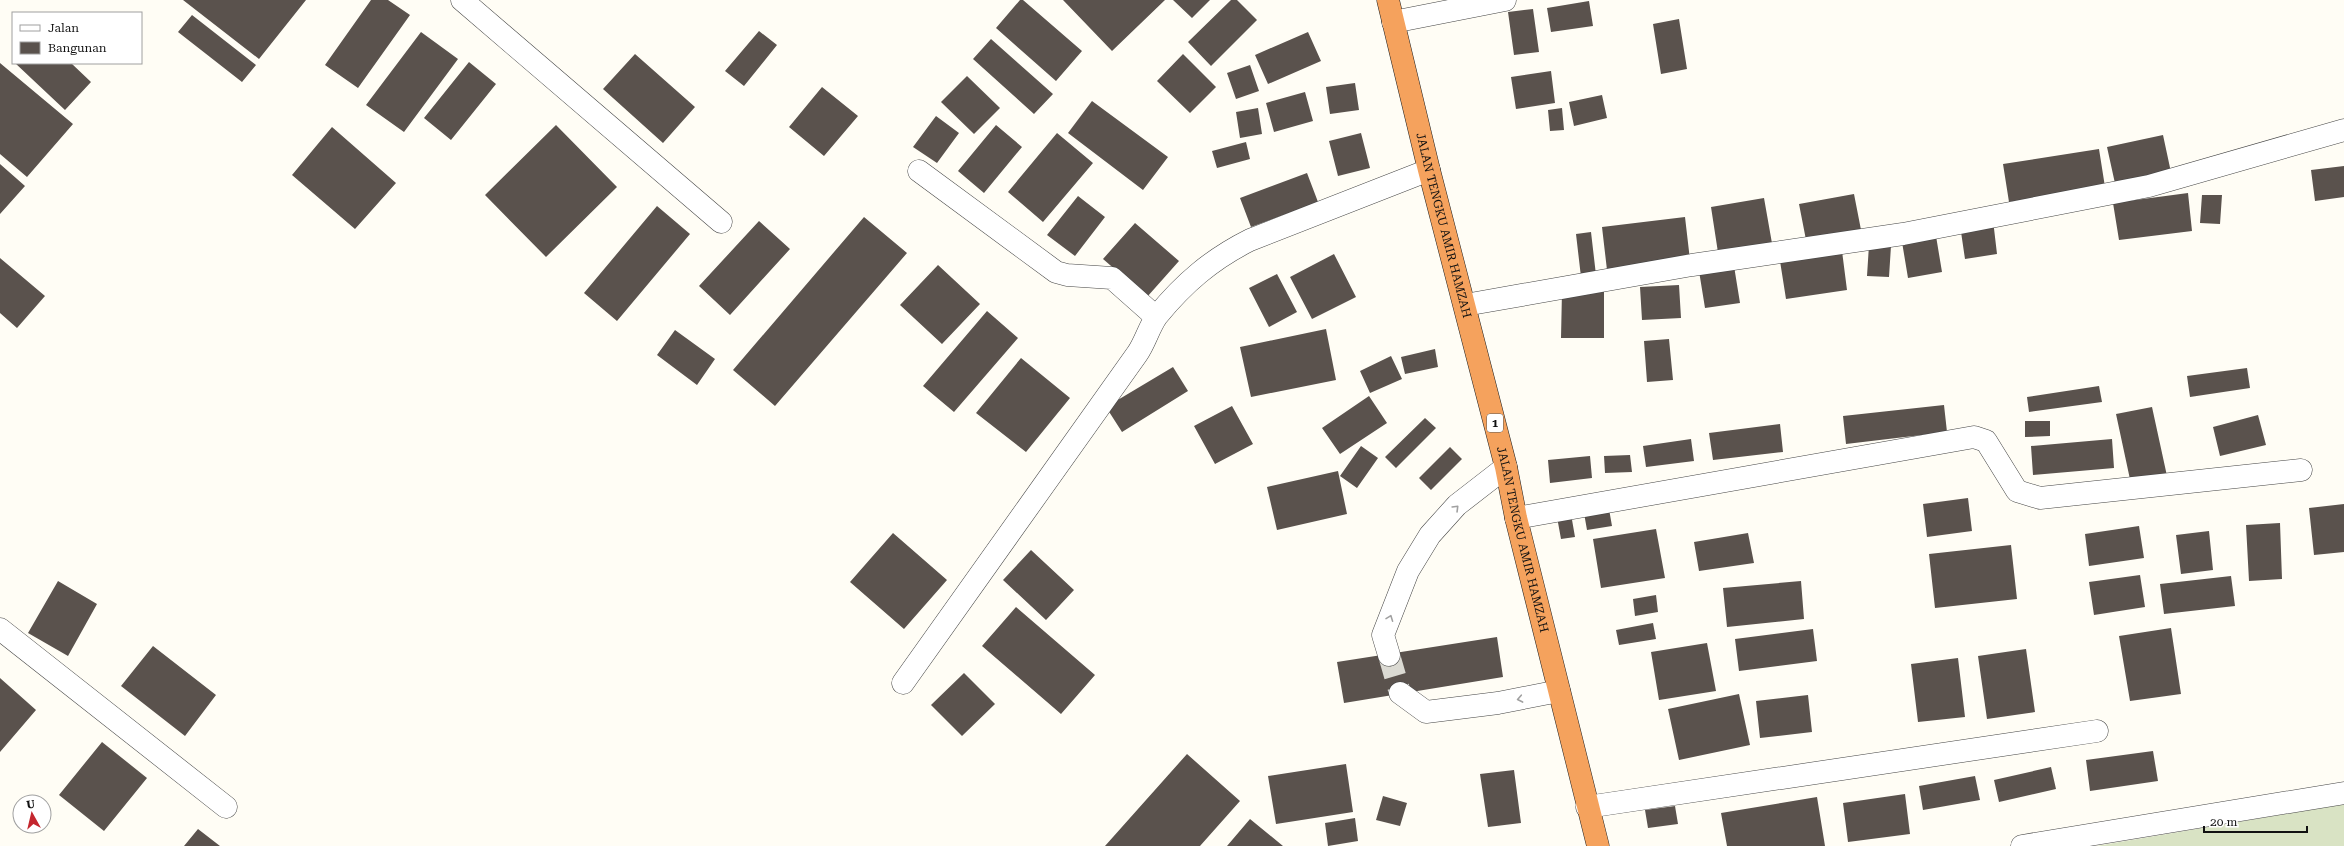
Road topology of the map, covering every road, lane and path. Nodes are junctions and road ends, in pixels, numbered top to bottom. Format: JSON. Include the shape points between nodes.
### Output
{"nodes":[{"id":1,"x":462,"y":0,"type":"edge"},
{"id":2,"x":1388,"y":0,"type":"edge"},
{"id":3,"x":1505,"y":0,"type":"edge"},
{"id":4,"x":1393,"y":22,"type":"junction"},
{"id":5,"x":2344,"y":130,"type":"edge"},
{"id":6,"x":1429,"y":170,"type":"junction"},
{"id":7,"x":919,"y":171,"type":"dead end"},
{"id":8,"x":721,"y":222,"type":"dead end"},
{"id":9,"x":1465,"y":305,"type":"junction"},
{"id":10,"x":1156,"y":317,"type":"junction"},
{"id":11,"x":1506,"y":467,"type":"junction"},
{"id":12,"x":2300,"y":470,"type":"dead end"},
{"id":13,"x":1516,"y":518,"type":"junction"},
{"id":14,"x":0,"y":629,"type":"edge"},
{"id":15,"x":1389,"y":655,"type":"tunnel mouth"},
{"id":16,"x":903,"y":683,"type":"dead end"},
{"id":17,"x":1559,"y":691,"type":"junction"},
{"id":18,"x":1400,"y":693,"type":"tunnel mouth"},
{"id":19,"x":2097,"y":731,"type":"dead end"},
{"id":20,"x":2344,"y":793,"type":"edge"},
{"id":21,"x":226,"y":807,"type":"dead end"},
{"id":22,"x":1587,"y":807,"type":"junction"},
{"id":23,"x":1598,"y":846,"type":"edge"},
{"id":24,"x":2022,"y":846,"type":"edge"}],
"edges":[{"from":1,"to":8,"type":"street"},
{"from":2,"to":4,"type":"highway","name":"JALAN TENGKU AMIR HAMZAH","number":"1"},
{"from":3,"to":4,"type":"street"},
{"from":4,"to":6,"type":"highway","name":"JALAN TENGKU AMIR HAMZAH","number":"1"},
{"from":5,"to":9,"type":"street","via":[[2134,189],[1903,234],[1692,265]]},
{"from":6,"to":9,"type":"highway","name":"JALAN TENGKU AMIR HAMZAH","number":"1"},
{"from":6,"to":10,"type":"street","via":[[1224,252],[1202,269]]},
{"from":7,"to":10,"type":"street","via":[[1056,272],[1112,278]]},
{"from":9,"to":11,"type":"highway","name":"JALAN TENGKU AMIR HAMZAH","number":"1"},
{"from":10,"to":16,"type":"street","via":[[1137,354]]},
{"from":11,"to":13,"type":"highway","name":"JALAN TENGKU AMIR HAMZAH","number":"1"},
{"from":15,"to":11,"type":"street","one_way":true,"via":[[1383,635],[1408,571],[1430,535],[1457,505]]},
{"from":12,"to":13,"type":"street","via":[[2040,498],[2017,491],[1986,441],[1974,437]]},
{"from":13,"to":17,"type":"highway","name":"JALAN TENGKU AMIR HAMZAH","number":"1"},
{"from":14,"to":21,"type":"street"},
{"from":17,"to":18,"type":"street","one_way":true,"via":[[1498,703],[1426,712]]},
{"from":17,"to":22,"type":"highway","name":"JALAN TENGKU AMIR HAMZAH","number":"1"},
{"from":19,"to":22,"type":"street"},
{"from":20,"to":24,"type":"street"},
{"from":22,"to":23,"type":"highway","name":"JALAN TENGKU AMIR HAMZAH","number":"1"}]}
